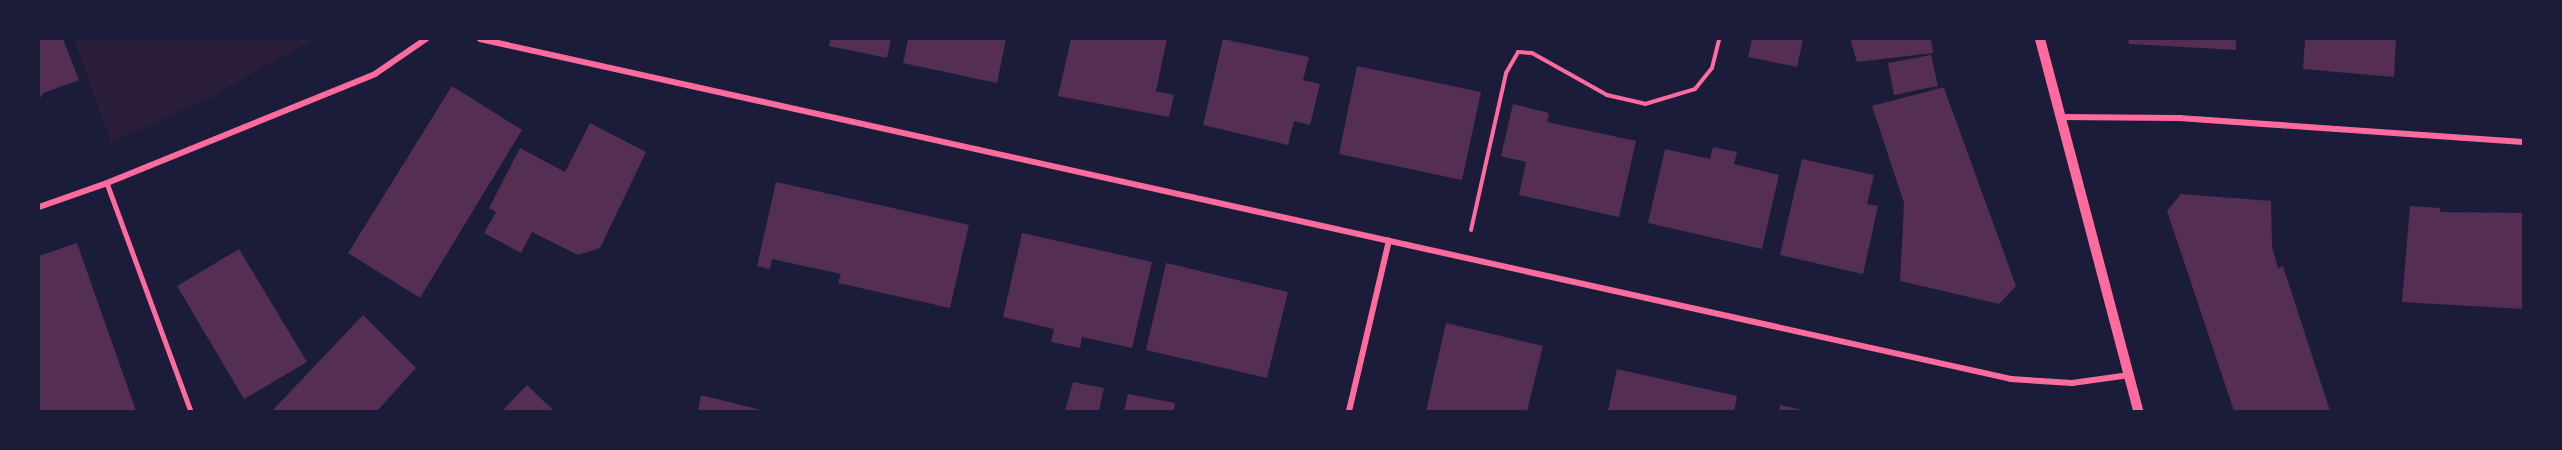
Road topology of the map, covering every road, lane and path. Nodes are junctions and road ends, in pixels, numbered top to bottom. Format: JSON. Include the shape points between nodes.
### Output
{"nodes":[{"id":1,"x":426,"y":39,"type":"edge"},
{"id":2,"x":480,"y":39,"type":"edge"},
{"id":3,"x":1719,"y":39,"type":"edge"},
{"id":4,"x":2040,"y":39,"type":"edge"},
{"id":5,"x":2060,"y":117,"type":"junction"},
{"id":6,"x":2523,"y":142,"type":"edge"},
{"id":7,"x":107,"y":183,"type":"junction"},
{"id":8,"x":39,"y":207,"type":"edge"},
{"id":9,"x":1471,"y":230,"type":"dead end"},
{"id":10,"x":1389,"y":241,"type":"junction"},
{"id":11,"x":2129,"y":375,"type":"junction"},
{"id":12,"x":191,"y":411,"type":"edge"},
{"id":13,"x":1349,"y":411,"type":"edge"},
{"id":14,"x":2138,"y":411,"type":"edge"}],
"edges":[{"from":1,"to":7,"type":"street","via":[[375,74]]},
{"from":2,"to":10,"type":"street"},
{"from":3,"to":9,"type":"path","via":[[1712,68],[1695,89],[1645,104],[1607,95],[1532,53],[1518,52],[1506,73]]},
{"from":4,"to":5,"type":"street"},
{"from":5,"to":6,"type":"street","via":[[2179,118]]},
{"from":5,"to":11,"type":"street"},
{"from":7,"to":8,"type":"street"},
{"from":7,"to":12,"type":"lane"},
{"from":10,"to":11,"type":"street","via":[[2011,379],[2072,383]]},
{"from":10,"to":13,"type":"street"},
{"from":11,"to":14,"type":"street"}]}
